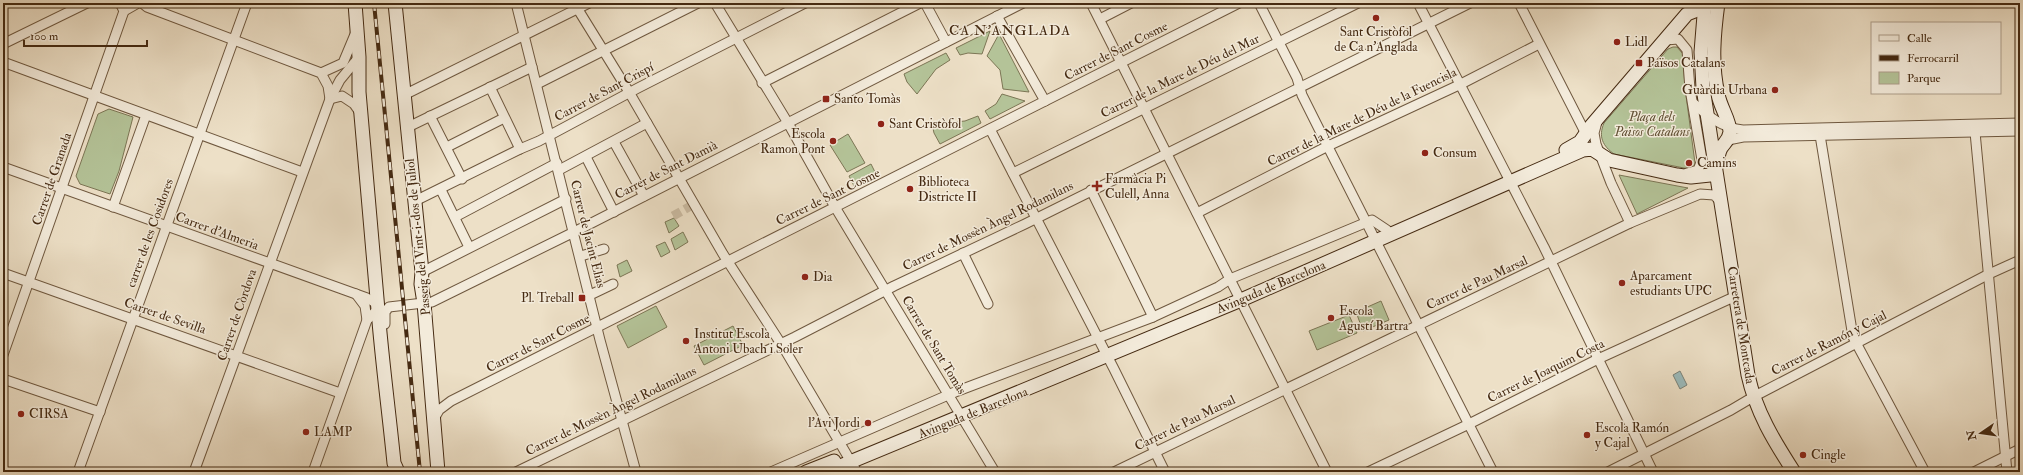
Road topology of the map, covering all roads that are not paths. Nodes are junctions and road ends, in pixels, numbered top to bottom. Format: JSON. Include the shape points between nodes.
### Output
{"nodes":[{"id":1,"x":87,"y":3,"type":"edge"},
{"id":2,"x":138,"y":3,"type":"edge"},
{"id":3,"x":142,"y":3,"type":"edge"},
{"id":4,"x":247,"y":3,"type":"edge"},
{"id":5,"x":355,"y":3,"type":"edge"},
{"id":6,"x":395,"y":3,"type":"edge"},
{"id":7,"x":516,"y":3,"type":"edge"},
{"id":8,"x":589,"y":3,"type":"edge"},
{"id":9,"x":698,"y":3,"type":"edge"},
{"id":10,"x":715,"y":3,"type":"edge"},
{"id":11,"x":805,"y":3,"type":"edge"},
{"id":12,"x":920,"y":3,"type":"edge"},
{"id":13,"x":925,"y":3,"type":"edge"},
{"id":14,"x":1023,"y":3,"type":"edge"},
{"id":15,"x":1092,"y":3,"type":"edge"},
{"id":16,"x":1131,"y":3,"type":"edge"},
{"id":17,"x":1239,"y":3,"type":"edge"},
{"id":18,"x":1259,"y":3,"type":"edge"},
{"id":19,"x":1358,"y":3,"type":"edge"},
{"id":20,"x":1418,"y":3,"type":"edge"},
{"id":21,"x":1470,"y":3,"type":"edge"},
{"id":22,"x":1519,"y":3,"type":"edge"},
{"id":23,"x":1718,"y":3,"type":"edge"},
{"id":24,"x":1708,"y":4,"type":"edge"},
{"id":25,"x":575,"y":6,"type":"edge"},
{"id":26,"x":122,"y":7,"type":"edge"},
{"id":27,"x":1689,"y":9,"type":"edge"},
{"id":28,"x":997,"y":16,"type":"junction"},
{"id":29,"x":1100,"y":19,"type":"junction"},
{"id":30,"x":1428,"y":24,"type":"junction"},
{"id":31,"x":357,"y":28,"type":"junction"},
{"id":32,"x":524,"y":36,"type":"junction"},
{"id":33,"x":736,"y":38,"type":"junction"},
{"id":34,"x":1666,"y":40,"type":"junction"},
{"id":35,"x":234,"y":41,"type":"junction"},
{"id":36,"x":946,"y":42,"type":"junction"},
{"id":37,"x":1279,"y":43,"type":"junction"},
{"id":38,"x":3,"y":44,"type":"edge"},
{"id":39,"x":1539,"y":44,"type":"junction"},
{"id":40,"x":602,"y":51,"type":"junction"},
{"id":41,"x":359,"y":57,"type":"junction"},
{"id":42,"x":3,"y":62,"type":"edge"},
{"id":43,"x":1122,"y":63,"type":"junction"},
{"id":44,"x":532,"y":67,"type":"junction"},
{"id":45,"x":1708,"y":69,"type":"junction"},
{"id":46,"x":321,"y":73,"type":"junction"},
{"id":47,"x":762,"y":83,"type":"junction"},
{"id":48,"x":537,"y":84,"type":"junction"},
{"id":49,"x":1459,"y":85,"type":"junction"},
{"id":50,"x":490,"y":87,"type":"junction"},
{"id":51,"x":1300,"y":87,"type":"junction"},
{"id":52,"x":629,"y":92,"type":"junction"},
{"id":53,"x":404,"y":95,"type":"junction"},
{"id":54,"x":94,"y":96,"type":"junction"},
{"id":55,"x":330,"y":98,"type":"junction"},
{"id":56,"x":1044,"y":101,"type":"junction"},
{"id":57,"x":1693,"y":103,"type":"junction"},
{"id":58,"x":1144,"y":108,"type":"junction"},
{"id":59,"x":146,"y":115,"type":"junction"},
{"id":60,"x":361,"y":115,"type":"junction"},
{"id":61,"x":430,"y":116,"type":"junction"},
{"id":62,"x":1707,"y":116,"type":"junction"},
{"id":63,"x":504,"y":118,"type":"junction"},
{"id":64,"x":1598,"y":119,"type":"junction"},
{"id":65,"x":647,"y":123,"type":"junction"},
{"id":66,"x":788,"y":123,"type":"junction"},
{"id":67,"x":2020,"y":123,"type":"edge"},
{"id":68,"x":406,"y":128,"type":"junction"},
{"id":69,"x":990,"y":128,"type":"junction"},
{"id":70,"x":1726,"y":130,"type":"junction"},
{"id":71,"x":2020,"y":130,"type":"edge"},
{"id":72,"x":1709,"y":132,"type":"junction"},
{"id":73,"x":1975,"y":132,"type":"junction"},
{"id":74,"x":1586,"y":134,"type":"junction"},
{"id":75,"x":200,"y":135,"type":"junction"},
{"id":76,"x":1820,"y":135,"type":"junction"},
{"id":77,"x":550,"y":136,"type":"junction"},
{"id":78,"x":614,"y":142,"type":"junction"},
{"id":79,"x":1328,"y":146,"type":"junction"},
{"id":80,"x":447,"y":147,"type":"junction"},
{"id":81,"x":520,"y":149,"type":"junction"},
{"id":82,"x":1167,"y":153,"type":"junction"},
{"id":83,"x":586,"y":157,"type":"junction"},
{"id":84,"x":1602,"y":157,"type":"junction"},
{"id":85,"x":3,"y":167,"type":"edge"},
{"id":86,"x":558,"y":167,"type":"junction"},
{"id":87,"x":1716,"y":169,"type":"junction"},
{"id":88,"x":302,"y":172,"type":"junction"},
{"id":89,"x":1665,"y":172,"type":"junction"},
{"id":90,"x":1013,"y":173,"type":"junction"},
{"id":91,"x":679,"y":178,"type":"junction"},
{"id":92,"x":462,"y":179,"type":"junction"},
{"id":93,"x":1509,"y":179,"type":"junction"},
{"id":94,"x":62,"y":189,"type":"junction"},
{"id":95,"x":441,"y":190,"type":"junction"},
{"id":96,"x":1091,"y":190,"type":"junction"},
{"id":97,"x":644,"y":196,"type":"junction"},
{"id":98,"x":566,"y":199,"type":"junction"},
{"id":99,"x":415,"y":202,"type":"junction"},
{"id":100,"x":1722,"y":203,"type":"junction"},
{"id":101,"x":112,"y":207,"type":"junction"},
{"id":102,"x":835,"y":207,"type":"junction"},
{"id":103,"x":614,"y":212,"type":"junction"},
{"id":104,"x":1197,"y":213,"type":"junction"},
{"id":105,"x":455,"y":217,"type":"junction"},
{"id":106,"x":1036,"y":218,"type":"junction"},
{"id":107,"x":1366,"y":223,"type":"junction"},
{"id":108,"x":1630,"y":223,"type":"junction"},
{"id":109,"x":165,"y":226,"type":"junction"},
{"id":110,"x":1387,"y":230,"type":"junction"},
{"id":111,"x":574,"y":232,"type":"junction"},
{"id":112,"x":1375,"y":238,"type":"junction"},
{"id":113,"x":469,"y":247,"type":"junction"},
{"id":114,"x":604,"y":248,"type":"dead end"},
{"id":115,"x":963,"y":253,"type":"junction"},
{"id":116,"x":580,"y":256,"type":"junction"},
{"id":117,"x":2020,"y":260,"type":"edge"},
{"id":118,"x":728,"y":261,"type":"junction"},
{"id":119,"x":1551,"y":262,"type":"junction"},
{"id":120,"x":269,"y":263,"type":"junction"},
{"id":121,"x":422,"y":272,"type":"junction"},
{"id":122,"x":3,"y":273,"type":"edge"},
{"id":123,"x":1989,"y":274,"type":"junction"},
{"id":124,"x":1230,"y":279,"type":"junction"},
{"id":125,"x":29,"y":282,"type":"junction"},
{"id":126,"x":613,"y":284,"type":"dead end"},
{"id":127,"x":887,"y":290,"type":"junction"},
{"id":128,"x":356,"y":294,"type":"junction"},
{"id":129,"x":590,"y":295,"type":"junction"},
{"id":130,"x":1736,"y":296,"type":"junction"},
{"id":131,"x":1239,"y":297,"type":"junction"},
{"id":132,"x":424,"y":303,"type":"junction"},
{"id":133,"x":988,"y":304,"type":"dead end"},
{"id":134,"x":377,"y":307,"type":"junction"},
{"id":135,"x":1153,"y":317,"type":"junction"},
{"id":136,"x":134,"y":319,"type":"junction"},
{"id":137,"x":367,"y":320,"type":"junction"},
{"id":138,"x":1418,"y":325,"type":"junction"},
{"id":139,"x":598,"y":328,"type":"junction"},
{"id":140,"x":1097,"y":338,"type":"junction"},
{"id":141,"x":780,"y":342,"type":"junction"},
{"id":142,"x":1857,"y":343,"type":"junction"},
{"id":143,"x":1106,"y":354,"type":"junction"},
{"id":144,"x":3,"y":355,"type":"edge"},
{"id":145,"x":237,"y":355,"type":"junction"},
{"id":146,"x":1598,"y":359,"type":"junction"},
{"id":147,"x":3,"y":379,"type":"edge"},
{"id":148,"x":387,"y":388,"type":"junction"},
{"id":149,"x":1285,"y":388,"type":"junction"},
{"id":150,"x":340,"y":393,"type":"junction"},
{"id":151,"x":949,"y":395,"type":"junction"},
{"id":152,"x":1753,"y":397,"type":"junction"},
{"id":153,"x":100,"y":412,"type":"junction"},
{"id":154,"x":960,"y":414,"type":"junction"},
{"id":155,"x":433,"y":420,"type":"junction"},
{"id":156,"x":623,"y":421,"type":"junction"},
{"id":157,"x":1469,"y":424,"type":"junction"},
{"id":158,"x":841,"y":442,"type":"junction"},
{"id":159,"x":2020,"y":449,"type":"edge"},
{"id":160,"x":1156,"y":453,"type":"junction"},
{"id":161,"x":1644,"y":454,"type":"junction"},
{"id":162,"x":2005,"y":456,"type":"junction"},
{"id":163,"x":853,"y":463,"type":"edge"},
{"id":164,"x":395,"y":469,"type":"edge"},
{"id":165,"x":438,"y":471,"type":"edge"},
{"id":166,"x":78,"y":472,"type":"edge"},
{"id":167,"x":194,"y":472,"type":"edge"},
{"id":168,"x":313,"y":472,"type":"edge"},
{"id":169,"x":516,"y":472,"type":"edge"},
{"id":170,"x":636,"y":472,"type":"edge"},
{"id":171,"x":771,"y":472,"type":"edge"},
{"id":172,"x":806,"y":472,"type":"edge"},
{"id":173,"x":826,"y":472,"type":"edge"},
{"id":174,"x":995,"y":472,"type":"edge"},
{"id":175,"x":1114,"y":472,"type":"edge"},
{"id":176,"x":1165,"y":472,"type":"edge"},
{"id":177,"x":1327,"y":472,"type":"edge"},
{"id":178,"x":1368,"y":472,"type":"edge"},
{"id":179,"x":1493,"y":472,"type":"edge"},
{"id":180,"x":1608,"y":472,"type":"edge"},
{"id":181,"x":1653,"y":472,"type":"edge"},
{"id":182,"x":1794,"y":472,"type":"edge"},
{"id":183,"x":1925,"y":472,"type":"edge"},
{"id":184,"x":1974,"y":472,"type":"edge"},
{"id":185,"x":2007,"y":472,"type":"edge"}],
"edges":[{"from":1,"to":38,"type":"street"},
{"from":2,"to":26,"type":"street","name":"Carrer de Granada"},
{"from":3,"to":35,"type":"street","via":[[143,6]]},
{"from":4,"to":35,"type":"street","name":"carrer de les Cosidores"},
{"from":5,"to":31,"type":"street"},
{"from":6,"to":53,"type":"street","name":"Passeig del Vint-i-dos de Juliol"},
{"from":7,"to":32,"type":"street","name":"Carrer de Jacint Elias"},
{"from":8,"to":25,"type":"street"},
{"from":9,"to":40,"type":"street"},
{"from":10,"to":33,"type":"street","name":"Carrer de Sant Tomàs"},
{"from":11,"to":33,"type":"street","name":"Carrer de Sant Crispí"},
{"from":12,"to":47,"type":"street"},
{"from":13,"to":36,"type":"street"},
{"from":14,"to":28,"type":"street","name":"Carrer de Sant Damià"},
{"from":15,"to":29,"type":"street"},
{"from":16,"to":29,"type":"street"},
{"from":17,"to":43,"type":"street","name":"Carrer de Sant Cosme"},
{"from":18,"to":37,"type":"street"},
{"from":19,"to":37,"type":"street","name":"Carrer de la Mare de Déu del Mar"},
{"from":20,"to":30,"type":"street"},
{"from":21,"to":30,"type":"street","name":"Carrer de Mossèn Àngel Rodamilans"},
{"from":22,"to":39,"type":"street"},
{"from":23,"to":45,"type":"street","name":"Carretera de Montcada"},
{"from":24,"to":27,"type":"street","name":"Avinguda de Barcelona"},
{"from":24,"to":45,"type":"street","name":"Carretera de Montcada","via":[[1702,35]]},
{"from":25,"to":32,"type":"street"},
{"from":25,"to":40,"type":"street"},
{"from":26,"to":54,"type":"street","name":"Carrer de Granada"},
{"from":27,"to":34,"type":"street","name":"Avinguda de Barcelona"},
{"from":28,"to":36,"type":"street","name":"Carrer de Sant Damià"},
{"from":28,"to":56,"type":"street"},
{"from":29,"to":43,"type":"street"},
{"from":30,"to":49,"type":"street"},
{"from":30,"to":51,"type":"street","name":"Carrer de Mossèn Àngel Rodamilans"},
{"from":31,"to":41,"type":"street"},
{"from":31,"to":46,"type":"street","via":[[343,63]]},
{"from":32,"to":44,"type":"street","name":"Carrer de Jacint Elias"},
{"from":32,"to":53,"type":"street"},
{"from":33,"to":47,"type":"street","name":"Carrer de Sant Tomàs"},
{"from":33,"to":52,"type":"street","name":"Carrer de Sant Crispí"},
{"from":34,"to":57,"type":"street","via":[[1678,39],[1687,50]]},
{"from":34,"to":64,"type":"street","name":"Avinguda de Barcelona"},
{"from":35,"to":46,"type":"street"},
{"from":35,"to":75,"type":"street","name":"carrer de les Cosidores"},
{"from":36,"to":66,"type":"street","name":"Carrer de Sant Damià"},
{"from":37,"to":51,"type":"street"},
{"from":37,"to":58,"type":"street","name":"Carrer de la Mare de Déu del Mar"},
{"from":39,"to":49,"type":"street","name":"Carrer de la Mare de Déu de la Fuencisla"},
{"from":39,"to":74,"type":"street"},
{"from":40,"to":48,"type":"street"},
{"from":40,"to":52,"type":"street"},
{"from":41,"to":55,"type":"street","name":"Carrer de Còrdova","via":[[340,80]]},
{"from":41,"to":60,"type":"street"},
{"from":42,"to":54,"type":"street"},
{"from":43,"to":56,"type":"street","name":"Carrer de Sant Cosme"},
{"from":43,"to":58,"type":"street"},
{"from":44,"to":48,"type":"street","name":"Carrer de Jacint Elias"},
{"from":44,"to":50,"type":"street"},
{"from":45,"to":62,"type":"street","name":"Carretera de Montcada"},
{"from":45,"to":70,"type":"street","name":"Carretera de Montcada"},
{"from":46,"to":55,"type":"street","via":[[328,86]]},
{"from":47,"to":66,"type":"street","name":"Carrer de Sant Tomàs"},
{"from":48,"to":77,"type":"street","name":"Carrer de Jacint Elias"},
{"from":49,"to":79,"type":"street","name":"Carrer de la Mare de Déu de la Fuencisla"},
{"from":49,"to":93,"type":"street"},
{"from":50,"to":61,"type":"street"},
{"from":50,"to":63,"type":"street"},
{"from":51,"to":79,"type":"street"},
{"from":51,"to":82,"type":"street","name":"Carrer de Mossèn Àngel Rodamilans"},
{"from":52,"to":65,"type":"street"},
{"from":52,"to":77,"type":"street","name":"Carrer de Sant Crispí"},
{"from":53,"to":68,"type":"street","name":"Passeig del Vint-i-dos de Juliol"},
{"from":54,"to":59,"type":"street"},
{"from":54,"to":94,"type":"street","name":"Carrer de Granada"},
{"from":55,"to":60,"type":"street","via":[[342,96],[349,99]]},
{"from":55,"to":88,"type":"street","name":"Carrer de Còrdova"},
{"from":56,"to":69,"type":"street","name":"Carrer de Sant Cosme"},
{"from":57,"to":62,"type":"street"},
{"from":57,"to":89,"type":"street","via":[[1701,155],[1700,167],[1693,172]]},
{"from":58,"to":82,"type":"street"},
{"from":58,"to":90,"type":"street","name":"Carrer de la Mare de Déu del Mar"},
{"from":59,"to":75,"type":"street"},
{"from":59,"to":101,"type":"street"},
{"from":60,"to":134,"type":"street"},
{"from":61,"to":68,"type":"street"},
{"from":61,"to":80,"type":"street"},
{"from":62,"to":70,"type":"street"},
{"from":62,"to":72,"type":"street","name":"Carretera de Montcada"},
{"from":63,"to":80,"type":"street"},
{"from":63,"to":81,"type":"street"},
{"from":64,"to":74,"type":"street","name":"Avinguda de Barcelona"},
{"from":64,"to":84,"type":"street","via":[[1594,137]]},
{"from":65,"to":78,"type":"street"},
{"from":65,"to":91,"type":"street"},
{"from":66,"to":91,"type":"street","name":"Carrer de Sant Damià"},
{"from":66,"to":102,"type":"street","name":"Carrer de Sant Tomàs"},
{"from":67,"to":70,"type":"street"},
{"from":68,"to":99,"type":"street","name":"Passeig del Vint-i-dos de Juliol"},
{"from":69,"to":90,"type":"street"},
{"from":69,"to":102,"type":"street","name":"Carrer de Sant Cosme"},
{"from":70,"to":72,"type":"street","via":[[1713,126]]},
{"from":70,"to":76,"type":"street","via":[[1744,137]]},
{"from":70,"to":87,"type":"street","name":"Carretera de Montcada"},
{"from":71,"to":73,"type":"street"},
{"from":72,"to":87,"type":"street","name":"Carretera de Montcada"},
{"from":73,"to":76,"type":"street"},
{"from":73,"to":123,"type":"street"},
{"from":74,"to":93,"type":"street","name":"Avinguda de Barcelona","via":[[1578,144]]},
{"from":75,"to":88,"type":"street"},
{"from":75,"to":109,"type":"street","name":"carrer de les Cosidores"},
{"from":76,"to":142,"type":"street","via":[[1853,337]]},
{"from":77,"to":81,"type":"street","name":"Carrer de Sant Crispí"},
{"from":77,"to":86,"type":"street","name":"Carrer de Jacint Elias"},
{"from":78,"to":83,"type":"street"},
{"from":78,"to":97,"type":"street"},
{"from":79,"to":104,"type":"street","name":"Carrer de la Mare de Déu de la Fuencisla"},
{"from":79,"to":107,"type":"street"},
{"from":80,"to":92,"type":"street"},
{"from":81,"to":92,"type":"street","name":"Carrer de Sant Crispí"},
{"from":82,"to":96,"type":"street","name":"Carrer de Mossèn Àngel Rodamilans"},
{"from":82,"to":104,"type":"street"},
{"from":83,"to":86,"type":"street"},
{"from":83,"to":103,"type":"street"},
{"from":84,"to":89,"type":"street","name":"Avinguda de Barcelona"},
{"from":84,"to":93,"type":"street","name":"Avinguda de Barcelona","via":[[1592,149],[1583,150]]},
{"from":84,"to":108,"type":"street"},
{"from":85,"to":94,"type":"street","name":"Carrer d'Almeria"},
{"from":86,"to":98,"type":"street","name":"Carrer de Jacint Elias"},
{"from":86,"to":105,"type":"street"},
{"from":87,"to":89,"type":"street","name":"Avinguda de Barcelona","via":[[1710,175],[1701,177]]},
{"from":87,"to":100,"type":"street","name":"Carretera de Montcada"},
{"from":88,"to":120,"type":"street","name":"Carrer de Còrdova"},
{"from":90,"to":106,"type":"street"},
{"from":91,"to":97,"type":"street","name":"Carrer de Sant Damià"},
{"from":91,"to":118,"type":"street"},
{"from":92,"to":95,"type":"street","name":"Carrer de Sant Crispí"},
{"from":93,"to":110,"type":"street","name":"Avinguda de Barcelona"},
{"from":93,"to":112,"type":"street","name":"Avinguda de Barcelona"},
{"from":93,"to":119,"type":"street"},
{"from":94,"to":101,"type":"street","name":"Carrer d'Almeria"},
{"from":94,"to":125,"type":"street","name":"Carrer de Granada"},
{"from":95,"to":99,"type":"street","name":"Carrer de Sant Crispí"},
{"from":95,"to":105,"type":"street"},
{"from":96,"to":106,"type":"street","name":"Carrer de Mossèn Àngel Rodamilans"},
{"from":96,"to":135,"type":"street"},
{"from":97,"to":103,"type":"street","name":"Carrer de Sant Damià"},
{"from":98,"to":111,"type":"street","name":"Carrer de Jacint Elias"},
{"from":98,"to":113,"type":"street"},
{"from":99,"to":121,"type":"street","name":"Passeig del Vint-i-dos de Juliol"},
{"from":100,"to":108,"type":"street","name":"Carrer de Pau Marsal","via":[[1714,196],[1700,194]]},
{"from":100,"to":130,"type":"street","name":"Carretera de Montcada"},
{"from":101,"to":109,"type":"street","name":"Carrer d'Almeria"},
{"from":102,"to":118,"type":"street","name":"Carrer de Sant Cosme"},
{"from":102,"to":127,"type":"street","name":"Carrer de Sant Tomàs"},
{"from":103,"to":111,"type":"street","name":"Carrer de Sant Damià"},
{"from":104,"to":124,"type":"street"},
{"from":105,"to":113,"type":"street"},
{"from":106,"to":115,"type":"street","name":"Carrer de Mossèn Àngel Rodamilans"},
{"from":106,"to":140,"type":"street"},
{"from":107,"to":110,"type":"street","via":[[1372,220]]},
{"from":107,"to":112,"type":"street"},
{"from":107,"to":124,"type":"street","name":"Avinguda de Barcelona"},
{"from":108,"to":119,"type":"street","name":"Carrer de Pau Marsal"},
{"from":109,"to":120,"type":"street","name":"Carrer d'Almeria"},
{"from":109,"to":136,"type":"street","name":"carrer de les Cosidores"},
{"from":110,"to":112,"type":"street","name":"Avinguda de Barcelona"},
{"from":111,"to":116,"type":"street","name":"Carrer de Jacint Elias"},
{"from":111,"to":132,"type":"street","name":"Carrer de Sant Damià","via":[[432,302]]},
{"from":112,"to":131,"type":"street","name":"Avinguda de Barcelona"},
{"from":112,"to":138,"type":"street"},
{"from":113,"to":121,"type":"street"},
{"from":114,"to":116,"type":"street"},
{"from":115,"to":127,"type":"street","name":"Carrer de Mossèn Àngel Rodamilans"},
{"from":115,"to":133,"type":"street"},
{"from":116,"to":129,"type":"street","name":"Carrer de Jacint Elias"},
{"from":117,"to":123,"type":"street","name":"Carrer de Ramón y Cajal"},
{"from":118,"to":139,"type":"street","name":"Carrer de Sant Cosme"},
{"from":118,"to":141,"type":"street"},
{"from":119,"to":138,"type":"street","name":"Carrer de Pau Marsal"},
{"from":119,"to":146,"type":"street"},
{"from":120,"to":128,"type":"street","name":"Carrer d'Almeria"},
{"from":120,"to":145,"type":"street","name":"Carrer de Còrdova"},
{"from":121,"to":132,"type":"street","name":"Passeig del Vint-i-dos de Juliol","via":[[420,284]]},
{"from":122,"to":125,"type":"street","name":"Carrer de Sevilla"},
{"from":123,"to":142,"type":"street","name":"Carrer de Ramón y Cajal"},
{"from":123,"to":162,"type":"street"},
{"from":124,"to":131,"type":"street"},
{"from":124,"to":135,"type":"street","name":"Avinguda de Barcelona"},
{"from":125,"to":136,"type":"street","name":"Carrer de Sevilla"},
{"from":125,"to":144,"type":"street","name":"Carrer de Granada"},
{"from":126,"to":129,"type":"street"},
{"from":127,"to":141,"type":"street","name":"Carrer de Mossèn Àngel Rodamilans","via":[[795,337]]},
{"from":127,"to":151,"type":"street","name":"Carrer de Sant Tomàs"},
{"from":128,"to":134,"type":"street","name":"Carrer d'Almeria"},
{"from":128,"to":137,"type":"street","via":[[365,306]]},
{"from":129,"to":139,"type":"street","name":"Carrer de Jacint Elias"},
{"from":130,"to":146,"type":"street","name":"Carrer de Joaquim Costa"},
{"from":130,"to":152,"type":"street","name":"Carretera de Montcada"},
{"from":131,"to":143,"type":"street","name":"Avinguda de Barcelona"},
{"from":131,"to":149,"type":"street"},
{"from":132,"to":148,"type":"street","name":"Carrer de Sant Damià","via":[[393,306],[385,312],[390,375]]},
{"from":132,"to":155,"type":"street","name":"Passeig del Vint-i-dos de Juliol"},
{"from":134,"to":137,"type":"street"},
{"from":134,"to":148,"type":"street"},
{"from":135,"to":140,"type":"street","name":"Avinguda de Barcelona"},
{"from":136,"to":145,"type":"street","name":"Carrer de Sevilla"},
{"from":136,"to":153,"type":"street","name":"carrer de les Cosidores"},
{"from":137,"to":150,"type":"street"},
{"from":138,"to":149,"type":"street","name":"Carrer de Pau Marsal"},
{"from":138,"to":157,"type":"street"},
{"from":139,"to":155,"type":"street","name":"Carrer de Sant Cosme","via":[[451,401],[439,410]]},
{"from":139,"to":156,"type":"street","name":"Carrer de Jacint Elias"},
{"from":140,"to":143,"type":"street"},
{"from":140,"to":151,"type":"street","name":"Avinguda de Barcelona"},
{"from":141,"to":156,"type":"street","name":"Carrer de Mossèn Àngel Rodamilans"},
{"from":141,"to":158,"type":"street"},
{"from":142,"to":152,"type":"street","name":"Carrer de Ramón y Cajal"},
{"from":142,"to":183,"type":"street"},
{"from":143,"to":154,"type":"street","name":"Avinguda de Barcelona"},
{"from":143,"to":160,"type":"street"},
{"from":145,"to":150,"type":"street","name":"Carrer de Sevilla"},
{"from":145,"to":167,"type":"street","name":"Carrer de Còrdova"},
{"from":146,"to":157,"type":"street","name":"Carrer de Joaquim Costa"},
{"from":146,"to":161,"type":"street"},
{"from":147,"to":153,"type":"street"},
{"from":148,"to":164,"type":"street"},
{"from":149,"to":160,"type":"street","name":"Carrer de Pau Marsal"},
{"from":149,"to":177,"type":"street"},
{"from":150,"to":168,"type":"street"},
{"from":151,"to":154,"type":"street","name":"Carrer de Sant Tomàs"},
{"from":151,"to":158,"type":"street","name":"Avinguda de Barcelona"},
{"from":152,"to":161,"type":"street","name":"Carrer de Ramón y Cajal"},
{"from":152,"to":182,"type":"street","name":"Carretera de Montcada","via":[[1771,437]]},
{"from":153,"to":166,"type":"street","name":"carrer de les Cosidores"},
{"from":154,"to":163,"type":"street","name":"Avinguda de Barcelona"},
{"from":154,"to":174,"type":"street","name":"Carrer de Sant Tomàs"},
{"from":155,"to":165,"type":"street","name":"Passeig del Vint-i-dos de Juliol"},
{"from":156,"to":169,"type":"street","name":"Carrer de Mossèn Àngel Rodamilans"},
{"from":156,"to":170,"type":"street","name":"Carrer de Jacint Elias"},
{"from":157,"to":178,"type":"street","name":"Carrer de Joaquim Costa"},
{"from":157,"to":179,"type":"street"},
{"from":158,"to":163,"type":"street"},
{"from":158,"to":171,"type":"street","name":"Avinguda de Barcelona"},
{"from":159,"to":162,"type":"street"},
{"from":160,"to":175,"type":"street","name":"Carrer de Pau Marsal"},
{"from":160,"to":176,"type":"street"},
{"from":161,"to":180,"type":"street","name":"Carrer de Ramón y Cajal"},
{"from":161,"to":181,"type":"street"},
{"from":162,"to":184,"type":"street"},
{"from":162,"to":185,"type":"street"},
{"from":163,"to":172,"type":"street","name":"Avinguda de Barcelona"},
{"from":163,"to":173,"type":"street","name":"Avinguda de Barcelona"}]}
